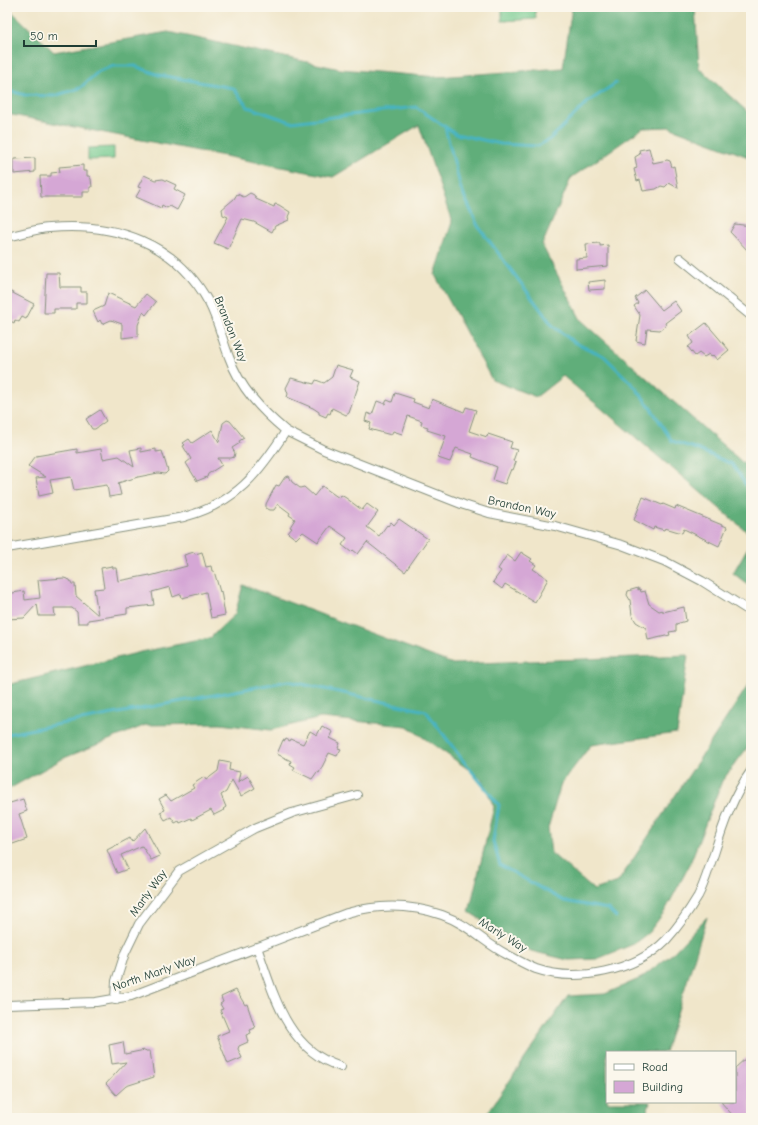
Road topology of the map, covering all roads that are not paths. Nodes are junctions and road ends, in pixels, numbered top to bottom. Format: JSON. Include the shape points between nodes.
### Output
{"nodes":[{"id":1,"x":7,"y":237,"type":"edge"},
{"id":2,"x":680,"y":258,"type":"dead end"},
{"id":3,"x":751,"y":316,"type":"edge"},
{"id":4,"x":286,"y":431,"type":"junction"},
{"id":5,"x":7,"y":548,"type":"edge"},
{"id":6,"x":751,"y":612,"type":"edge"},
{"id":7,"x":751,"y":771,"type":"edge"},
{"id":8,"x":357,"y":795,"type":"dead end"},
{"id":9,"x":257,"y":947,"type":"junction"},
{"id":10,"x":115,"y":1000,"type":"junction"},
{"id":11,"x":7,"y":1005,"type":"edge"},
{"id":12,"x":341,"y":1067,"type":"dead end"}],
"edges":[{"from":1,"to":4,"type":"street","name":"Brandon Way","via":[[48,228],[76,227],[119,231],[144,240],[168,256],[190,277],[208,302],[244,389],[259,407]]},
{"from":2,"to":3,"type":"street"},
{"from":4,"to":5,"type":"street","via":[[258,471],[244,486],[226,500],[201,513]]},
{"from":4,"to":6,"type":"street","name":"Brandon Way","via":[[324,450],[464,505],[489,513],[555,526],[622,545],[664,561]]},
{"from":7,"to":9,"type":"street","name":"Marly Way","via":[[724,822],[698,895],[665,941],[628,965],[606,972],[579,974],[536,969],[505,954],[455,920],[424,909],[393,906],[367,907],[347,913]]},
{"from":8,"to":10,"type":"street","name":"Marly Way","via":[[292,813],[255,828],[179,871],[139,924],[125,953],[116,981]]},
{"from":9,"to":10,"type":"street","name":"North Marly Way"},
{"from":9,"to":12,"type":"street","via":[[279,1009],[293,1033],[320,1058]]},
{"from":10,"to":11,"type":"street","name":"North Marly Way"}]}
